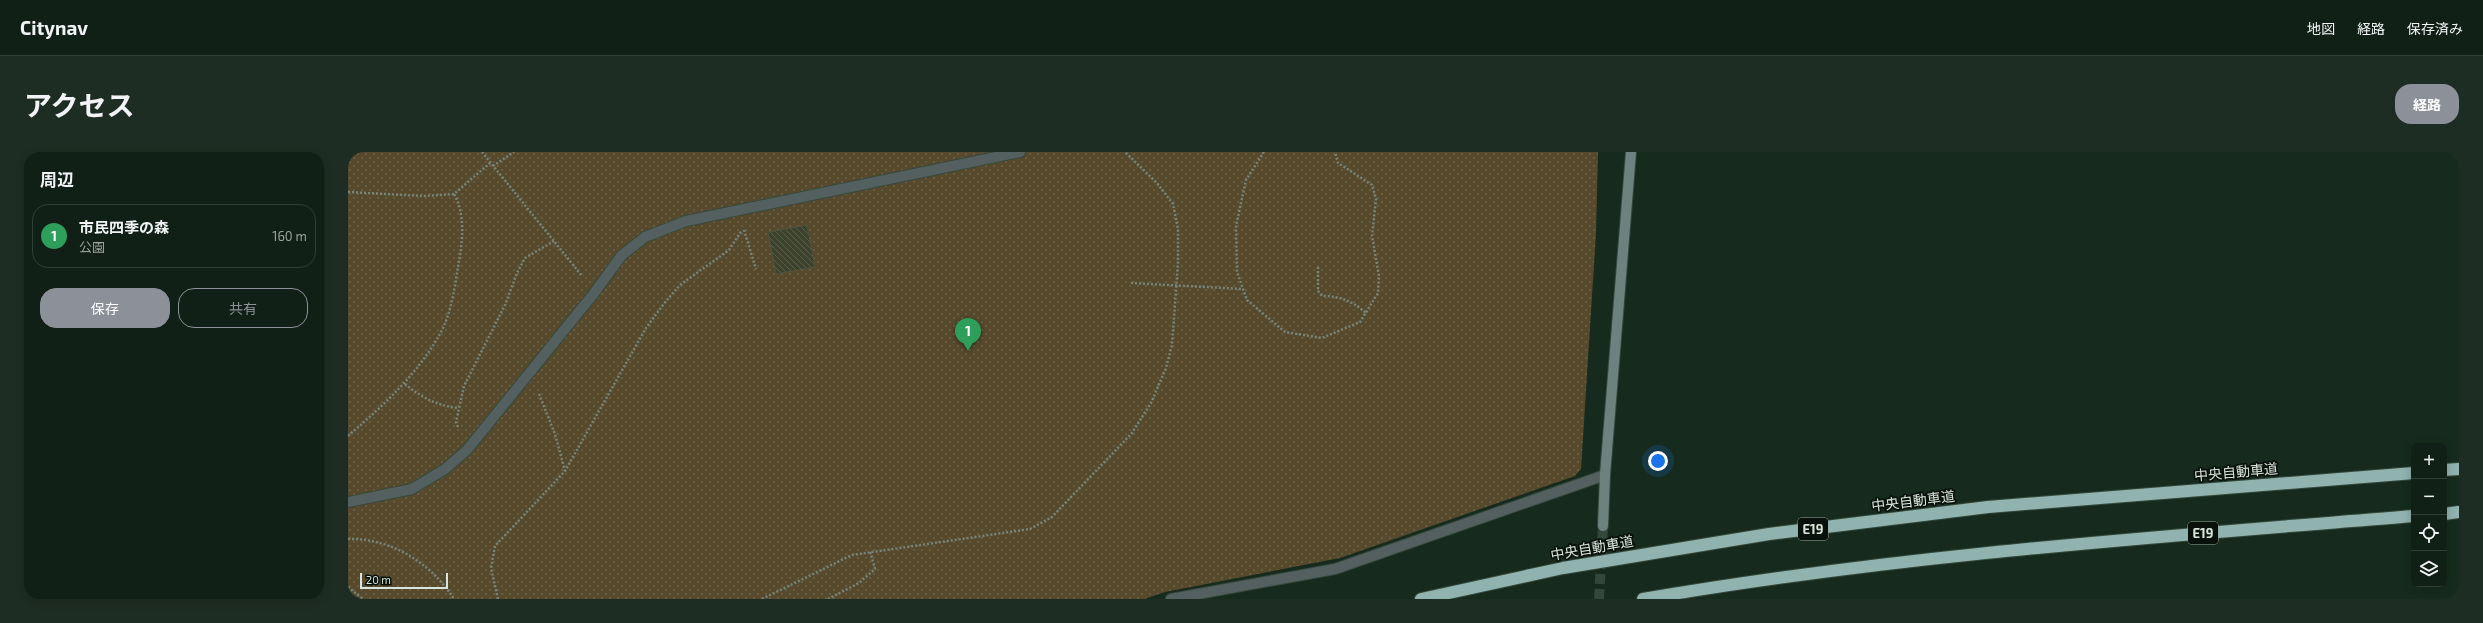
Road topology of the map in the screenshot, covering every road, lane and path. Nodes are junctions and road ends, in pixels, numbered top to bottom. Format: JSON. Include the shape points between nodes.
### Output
{"nodes":[{"id":1,"x":482,"y":152,"type":"edge"},
{"id":2,"x":514,"y":152,"type":"edge"},
{"id":3,"x":1020,"y":152,"type":"edge"},
{"id":4,"x":1125,"y":152,"type":"edge"},
{"id":5,"x":1264,"y":152,"type":"edge"},
{"id":6,"x":1335,"y":152,"type":"edge"},
{"id":7,"x":1631,"y":152,"type":"edge"},
{"id":8,"x":490,"y":163,"type":"junction"},
{"id":9,"x":492,"y":166,"type":"junction"},
{"id":10,"x":348,"y":192,"type":"edge"},
{"id":11,"x":454,"y":194,"type":"junction"},
{"id":12,"x":554,"y":241,"type":"junction"},
{"id":13,"x":1318,"y":267,"type":"dead end"},
{"id":14,"x":756,"y":269,"type":"dead end"},
{"id":15,"x":1131,"y":283,"type":"dead end"},
{"id":16,"x":1176,"y":286,"type":"junction"},
{"id":17,"x":1243,"y":289,"type":"junction"},
{"id":18,"x":595,"y":292,"type":"junction"},
{"id":19,"x":1366,"y":313,"type":"junction"},
{"id":20,"x":526,"y":378,"type":"junction"},
{"id":21,"x":405,"y":384,"type":"junction"},
{"id":22,"x":459,"y":408,"type":"junction"},
{"id":23,"x":348,"y":436,"type":"edge"},
{"id":24,"x":467,"y":450,"type":"junction"},
{"id":25,"x":2459,"y":469,"type":"edge"},
{"id":26,"x":2447,"y":470,"type":"edge"},
{"id":27,"x":565,"y":471,"type":"junction"},
{"id":28,"x":2411,"y":473,"type":"edge"},
{"id":29,"x":1605,"y":475,"type":"junction"},
{"id":30,"x":348,"y":502,"type":"edge"},
{"id":31,"x":2459,"y":512,"type":"edge"},
{"id":32,"x":2447,"y":514,"type":"edge"},
{"id":33,"x":2411,"y":516,"type":"edge"},
{"id":34,"x":1603,"y":526,"type":"tunnel mouth"},
{"id":35,"x":348,"y":539,"type":"edge"},
{"id":36,"x":870,"y":551,"type":"junction"},
{"id":37,"x":348,"y":587,"type":"edge"},
{"id":38,"x":363,"y":599,"type":"edge"},
{"id":39,"x":454,"y":599,"type":"edge"},
{"id":40,"x":498,"y":599,"type":"edge"},
{"id":41,"x":762,"y":599,"type":"edge"},
{"id":42,"x":828,"y":599,"type":"edge"},
{"id":43,"x":1171,"y":599,"type":"edge"},
{"id":44,"x":1421,"y":599,"type":"edge"},
{"id":45,"x":1643,"y":599,"type":"edge"}],
"edges":[{"from":1,"to":8,"type":"path"},
{"from":2,"to":9,"type":"path"},
{"from":3,"to":18,"type":"street","via":[[686,221],[645,237],[621,256]]},
{"from":4,"to":16,"type":"path","via":[[1157,183],[1173,204],[1178,229]]},
{"from":5,"to":17,"type":"path","via":[[1246,180],[1236,226],[1237,272]]},
{"from":6,"to":19,"type":"path","via":[[1338,163],[1372,185],[1376,199],[1372,236],[1379,276],[1378,293]]},
{"from":7,"to":29,"type":"street"},
{"from":8,"to":9,"type":"path"},
{"from":8,"to":11,"type":"path"},
{"from":9,"to":12,"type":"path"},
{"from":10,"to":11,"type":"path","via":[[424,196]]},
{"from":11,"to":21,"type":"path","via":[[461,206],[462,246],[453,298],[442,331]]},
{"from":12,"to":18,"type":"path"},
{"from":12,"to":22,"type":"path","via":[[525,258],[464,386]]},
{"from":13,"to":19,"type":"path","via":[[1318,291],[1322,296],[1335,296],[1353,302]]},
{"from":14,"to":27,"type":"path","via":[[744,227],[729,250],[680,285],[646,328]]},
{"from":15,"to":16,"type":"path"},
{"from":16,"to":17,"type":"path"},
{"from":16,"to":36,"type":"path","via":[[1172,345],[1166,368],[1150,403],[1132,433],[1052,517],[1030,529],[1015,532]]},
{"from":17,"to":19,"type":"path","via":[[1247,300],[1285,332],[1322,338],[1360,322]]},
{"from":18,"to":20,"type":"street"},
{"from":20,"to":24,"type":"street"},
{"from":20,"to":27,"type":"path","via":[[537,389],[555,434]]},
{"from":21,"to":22,"type":"path","via":[[434,403]]},
{"from":21,"to":23,"type":"path"},
{"from":22,"to":24,"type":"path","via":[[456,422]]},
{"from":24,"to":30,"type":"street","via":[[445,469],[412,489]]},
{"from":25,"to":26,"type":"highway"},
{"from":27,"to":40,"type":"path","via":[[495,546],[490,568]]},
{"from":28,"to":44,"type":"highway","name":"中央自動車道","number":"E19","via":[[1988,507],[1769,534],[1563,568]]},
{"from":29,"to":34,"type":"street"},
{"from":29,"to":43,"type":"street","via":[[1335,569]]},
{"from":31,"to":32,"type":"highway"},
{"from":33,"to":45,"type":"highway","number":"E19","via":[[1992,551],[1776,577]]},
{"from":35,"to":39,"type":"path","via":[[364,538],[387,545],[419,561],[444,585]]},
{"from":36,"to":41,"type":"path","via":[[852,555]]},
{"from":36,"to":42,"type":"path","via":[[875,569],[859,583]]},
{"from":37,"to":38,"type":"path"}]}
